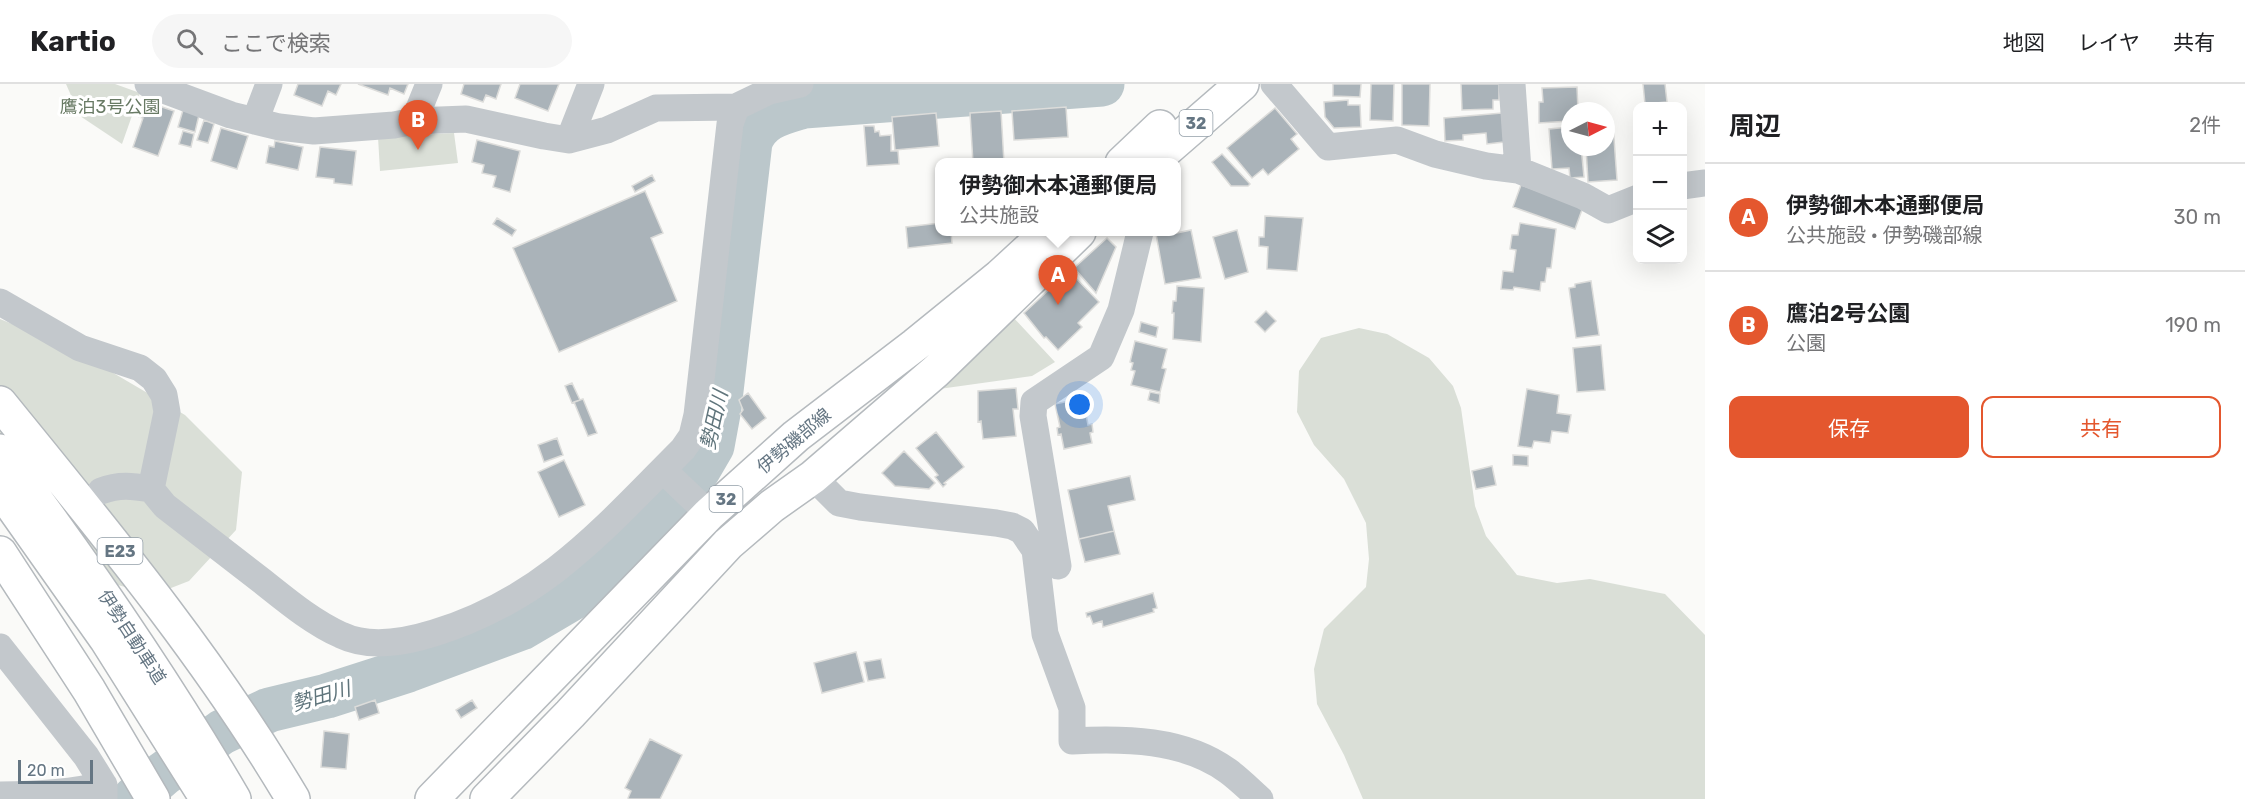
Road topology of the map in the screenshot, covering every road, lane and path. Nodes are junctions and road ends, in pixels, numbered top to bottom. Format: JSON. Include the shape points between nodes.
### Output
{"nodes":[{"id":1,"x":148,"y":84,"type":"edge"},
{"id":2,"x":269,"y":84,"type":"edge"},
{"id":3,"x":429,"y":84,"type":"edge"},
{"id":4,"x":591,"y":84,"type":"edge"},
{"id":5,"x":800,"y":84,"type":"edge"},
{"id":6,"x":1206,"y":84,"type":"edge"},
{"id":7,"x":1242,"y":84,"type":"edge"},
{"id":8,"x":1274,"y":84,"type":"edge"},
{"id":9,"x":1512,"y":84,"type":"edge"},
{"id":10,"x":736,"y":107,"type":"junction"},
{"id":11,"x":255,"y":121,"type":"junction"},
{"id":12,"x":414,"y":121,"type":"junction"},
{"id":13,"x":569,"y":140,"type":"junction"},
{"id":14,"x":1126,"y":158,"type":"edge"},
{"id":15,"x":1155,"y":158,"type":"edge"},
{"id":16,"x":1518,"y":170,"type":"junction"},
{"id":17,"x":1705,"y":183,"type":"edge"},
{"id":18,"x":1687,"y":185,"type":"edge"},
{"id":19,"x":1633,"y":200,"type":"edge"},
{"id":20,"x":1043,"y":236,"type":"edge"},
{"id":21,"x":1075,"y":236,"type":"edge"},
{"id":22,"x":1139,"y":236,"type":"edge"},
{"id":23,"x":0,"y":302,"type":"edge"},
{"id":24,"x":0,"y":403,"type":"edge"},
{"id":25,"x":0,"y":451,"type":"edge"},
{"id":26,"x":666,"y":473,"type":"junction"},
{"id":27,"x":813,"y":477,"type":"junction"},
{"id":28,"x":0,"y":489,"type":"edge"},
{"id":29,"x":151,"y":489,"type":"junction"},
{"id":30,"x":101,"y":491,"type":"dead end"},
{"id":31,"x":703,"y":508,"type":"junction"},
{"id":32,"x":0,"y":553,"type":"edge"},
{"id":33,"x":1058,"y":566,"type":"dead end"},
{"id":34,"x":0,"y":647,"type":"edge"},
{"id":35,"x":172,"y":720,"type":"junction"},
{"id":36,"x":147,"y":789,"type":"edge"},
{"id":37,"x":103,"y":793,"type":"edge"},
{"id":38,"x":0,"y":795,"type":"edge"},
{"id":39,"x":207,"y":799,"type":"edge"},
{"id":40,"x":234,"y":799,"type":"edge"},
{"id":41,"x":293,"y":799,"type":"edge"},
{"id":42,"x":432,"y":799,"type":"edge"},
{"id":43,"x":487,"y":799,"type":"edge"},
{"id":44,"x":1260,"y":799,"type":"edge"}],
"edges":[{"from":1,"to":11,"type":"street"},
{"from":2,"to":11,"type":"street"},
{"from":3,"to":12,"type":"street"},
{"from":4,"to":13,"type":"street"},
{"from":5,"to":10,"type":"street"},
{"from":6,"to":14,"type":"main road","number":"32"},
{"from":7,"to":15,"type":"main road","number":"32"},
{"from":8,"to":16,"type":"street","via":[[1328,147],[1397,140],[1436,154]]},
{"from":9,"to":16,"type":"street"},
{"from":10,"to":13,"type":"street","via":[[656,108],[607,130]]},
{"from":10,"to":26,"type":"street","via":[[730,124],[697,415],[692,436]]},
{"from":11,"to":12,"type":"street","via":[[314,131]]},
{"from":12,"to":13,"type":"street","via":[[466,119]]},
{"from":16,"to":19,"type":"street","via":[[1608,210]]},
{"from":17,"to":18,"type":"street"},
{"from":20,"to":31,"type":"main road","name":"伊勢磯部線","number":"32","via":[[932,332]]},
{"from":21,"to":27,"type":"main road","name":"伊勢磯部線","number":"32","via":[[936,371]]},
{"from":22,"to":33,"type":"street","via":[[1121,310],[1101,357],[1034,402],[1033,416]]},
{"from":23,"to":29,"type":"street","via":[[80,348],[140,368],[154,380],[164,395],[167,412]]},
{"from":24,"to":41,"type":"main road","number":"E23","via":[[131,565],[233,703]]},
{"from":25,"to":35,"type":"main road","name":"伊勢自動車道","number":"E23","via":[[125,625]]},
{"from":26,"to":29,"type":"street","via":[[584,549],[545,580],[492,612],[444,630],[382,643],[342,636],[322,625],[165,506]]},
{"from":26,"to":31,"type":"street"},
{"from":27,"to":43,"type":"main road","name":"伊勢磯部線","number":"32","via":[[728,544]]},
{"from":27,"to":44,"type":"street","via":[[839,503],[1012,526],[1022,531],[1035,550],[1045,634],[1072,708],[1072,741],[1134,740],[1195,755],[1228,771]]},
{"from":28,"to":35,"type":"main road","name":"伊勢自動車道","number":"E23","via":[[99,629]]},
{"from":29,"to":30,"type":"street","via":[[129,485]]},
{"from":31,"to":42,"type":"main road","name":"伊勢磯部線","number":"32"},
{"from":32,"to":36,"type":"main road"},
{"from":34,"to":37,"type":"street","via":[[86,756]]},
{"from":35,"to":39,"type":"main road","name":"伊勢自動車道","number":"E23"},
{"from":35,"to":40,"type":"main road","name":"伊勢自動車道","number":"E23"},
{"from":37,"to":38,"type":"street","via":[[84,789]]}]}
